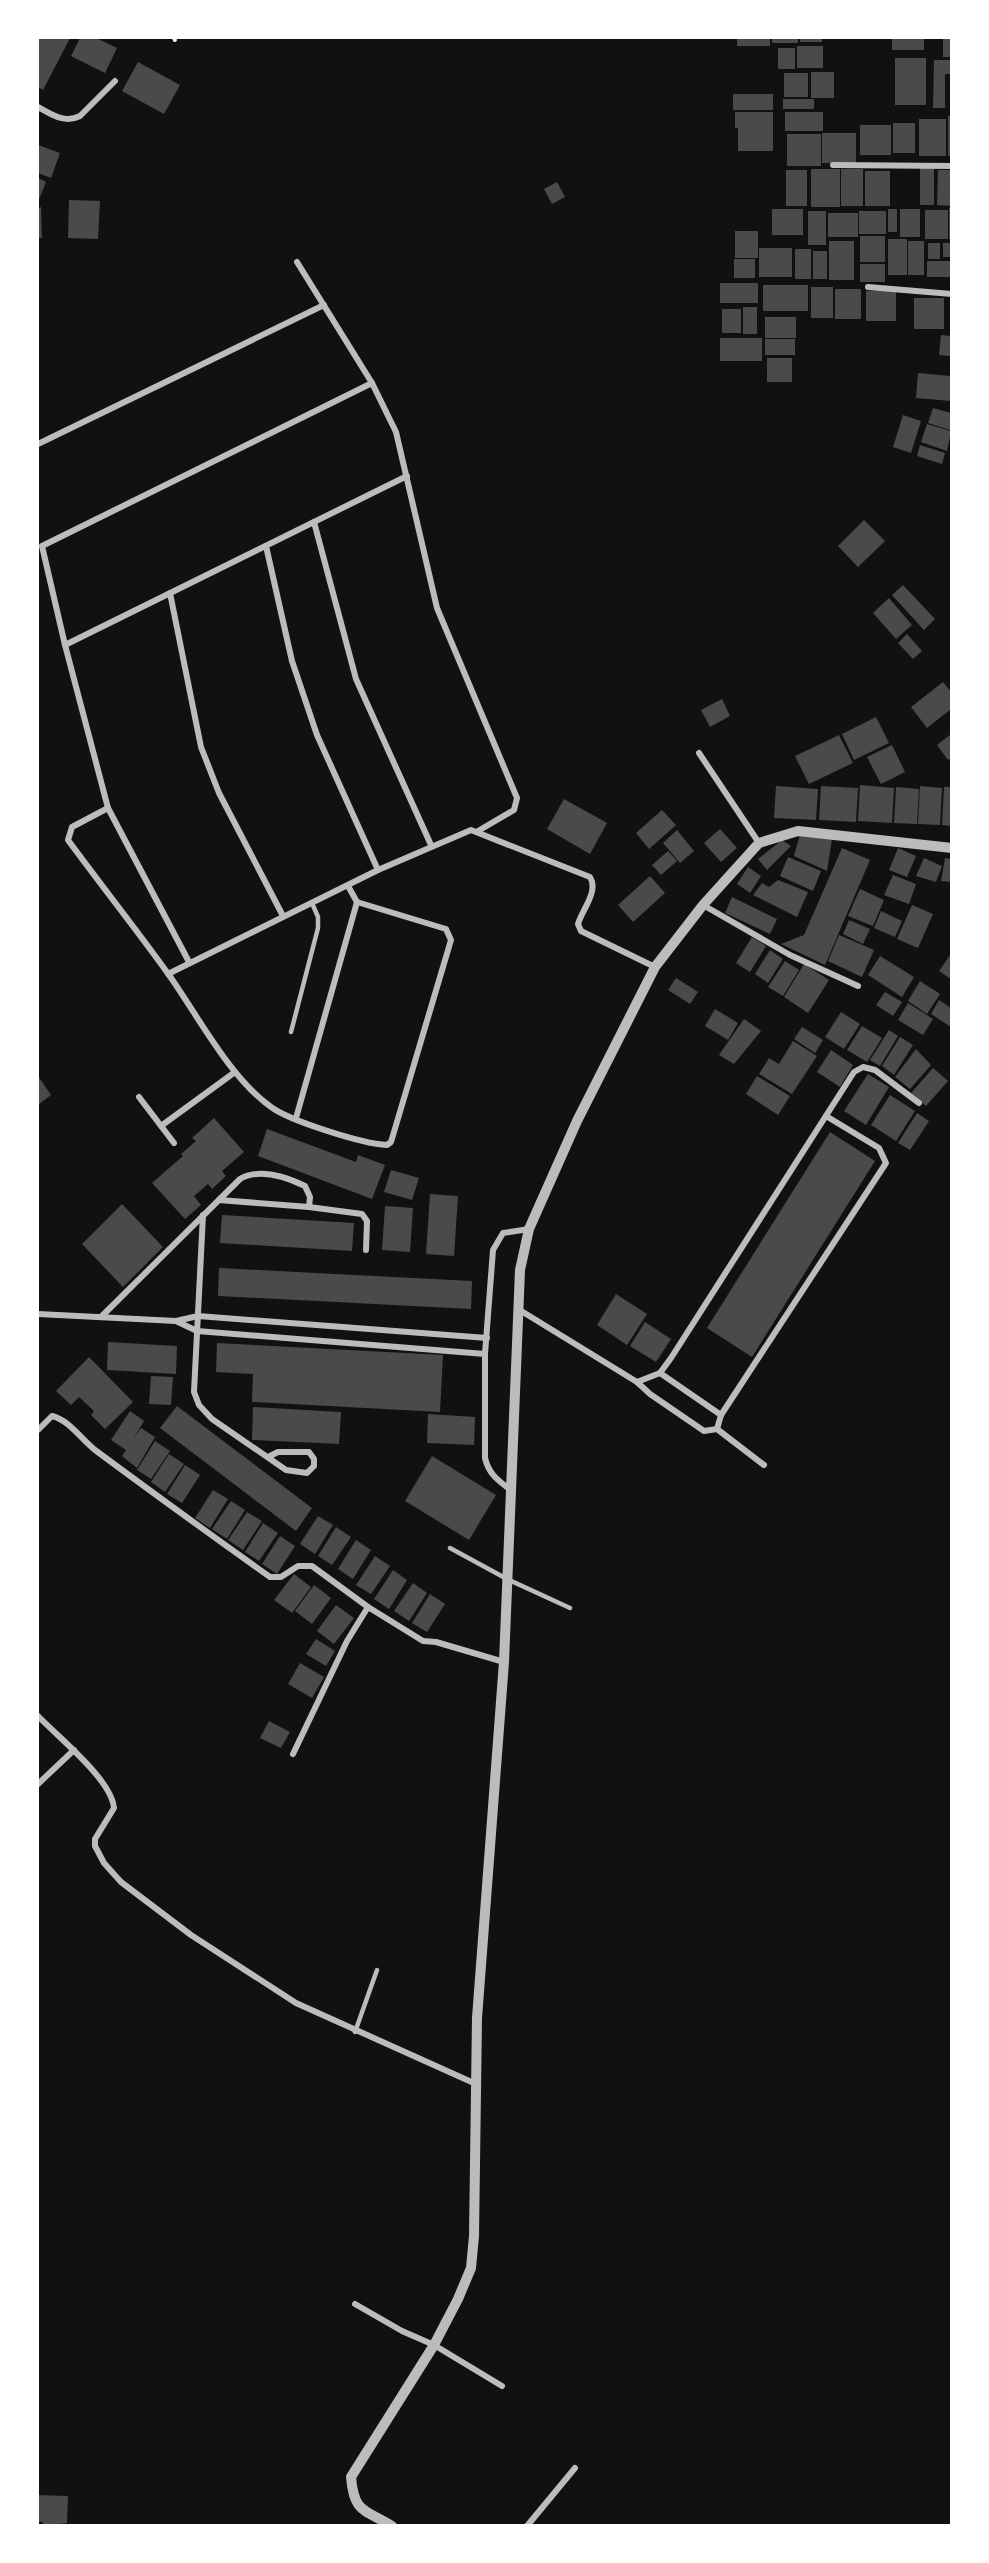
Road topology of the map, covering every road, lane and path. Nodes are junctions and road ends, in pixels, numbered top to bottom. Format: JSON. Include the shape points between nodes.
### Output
{"nodes":[{"id":1,"x":115,"y":81,"type":"dead end"},
{"id":2,"x":38,"y":107,"type":"edge"},
{"id":3,"x":833,"y":165,"type":"dead end"},
{"id":4,"x":951,"y":166,"type":"edge"},
{"id":5,"x":297,"y":262,"type":"dead end"},
{"id":6,"x":868,"y":287,"type":"dead end"},
{"id":7,"x":951,"y":294,"type":"edge"},
{"id":8,"x":324,"y":305,"type":"junction"},
{"id":9,"x":372,"y":383,"type":"junction"},
{"id":10,"x":38,"y":444,"type":"edge"},
{"id":11,"x":407,"y":476,"type":"junction"},
{"id":12,"x":314,"y":522,"type":"junction"},
{"id":13,"x":266,"y":546,"type":"junction"},
{"id":14,"x":170,"y":593,"type":"junction"},
{"id":15,"x":65,"y":645,"type":"junction"},
{"id":16,"x":699,"y":753,"type":"dead end"},
{"id":17,"x":108,"y":808,"type":"junction"},
{"id":18,"x":478,"y":831,"type":"junction"},
{"id":19,"x":759,"y":843,"type":"junction"},
{"id":20,"x":431,"y":845,"type":"junction"},
{"id":21,"x":951,"y":848,"type":"edge"},
{"id":22,"x":378,"y":870,"type":"junction"},
{"id":23,"x":348,"y":886,"type":"junction"},
{"id":24,"x":357,"y":902,"type":"junction"},
{"id":25,"x":312,"y":903,"type":"junction"},
{"id":26,"x":704,"y":905,"type":"junction"},
{"id":27,"x":284,"y":916,"type":"junction"},
{"id":28,"x":189,"y":962,"type":"junction"},
{"id":29,"x":655,"y":968,"type":"junction"},
{"id":30,"x":168,"y":974,"type":"junction"},
{"id":31,"x":858,"y":986,"type":"dead end"},
{"id":32,"x":291,"y":1032,"type":"dead end"},
{"id":33,"x":235,"y":1072,"type":"junction"},
{"id":34,"x":139,"y":1097,"type":"dead end"},
{"id":35,"x":919,"y":1103,"type":"dead end"},
{"id":36,"x":826,"y":1116,"type":"junction"},
{"id":37,"x":296,"y":1118,"type":"junction"},
{"id":38,"x":161,"y":1126,"type":"junction"},
{"id":39,"x":174,"y":1143,"type":"dead end"},
{"id":40,"x":219,"y":1200,"type":"junction"},
{"id":41,"x":309,"y":1207,"type":"junction"},
{"id":42,"x":203,"y":1215,"type":"junction"},
{"id":43,"x":529,"y":1229,"type":"junction"},
{"id":44,"x":366,"y":1250,"type":"dead end"},
{"id":45,"x":518,"y":1309,"type":"junction"},
{"id":46,"x":38,"y":1314,"type":"edge"},
{"id":47,"x":198,"y":1316,"type":"junction"},
{"id":48,"x":101,"y":1317,"type":"junction"},
{"id":49,"x":176,"y":1321,"type":"junction"},
{"id":50,"x":197,"y":1331,"type":"junction"},
{"id":51,"x":486,"y":1338,"type":"junction"},
{"id":52,"x":485,"y":1354,"type":"junction"},
{"id":53,"x":660,"y":1373,"type":"junction"},
{"id":54,"x":636,"y":1382,"type":"junction"},
{"id":55,"x":721,"y":1415,"type":"junction"},
{"id":56,"x":717,"y":1429,"type":"junction"},
{"id":57,"x":38,"y":1430,"type":"edge"},
{"id":58,"x":268,"y":1457,"type":"junction"},
{"id":59,"x":764,"y":1465,"type":"dead end"},
{"id":60,"x":513,"y":1491,"type":"junction"},
{"id":61,"x":450,"y":1548,"type":"dead end"},
{"id":62,"x":507,"y":1579,"type":"junction"},
{"id":63,"x":368,"y":1606,"type":"junction"},
{"id":64,"x":570,"y":1608,"type":"dead end"},
{"id":65,"x":504,"y":1662,"type":"junction"},
{"id":66,"x":38,"y":1716,"type":"edge"},
{"id":67,"x":74,"y":1750,"type":"junction"},
{"id":68,"x":293,"y":1754,"type":"dead end"},
{"id":69,"x":38,"y":1784,"type":"edge"},
{"id":70,"x":377,"y":1970,"type":"dead end"},
{"id":71,"x":355,"y":2031,"type":"junction"},
{"id":72,"x":476,"y":2084,"type":"junction"},
{"id":73,"x":355,"y":2304,"type":"dead end"},
{"id":74,"x":434,"y":2345,"type":"junction"},
{"id":75,"x":501,"y":2386,"type":"dead end"},
{"id":76,"x":575,"y":2468,"type":"dead end"},
{"id":77,"x":392,"y":2526,"type":"edge"},
{"id":78,"x":527,"y":2526,"type":"edge"}],
"edges":[{"from":1,"to":2,"type":"street","via":[[75,119],[57,117]]},
{"from":3,"to":4,"type":"street"},
{"from":5,"to":8,"type":"street"},
{"from":6,"to":7,"type":"street"},
{"from":8,"to":9,"type":"street"},
{"from":8,"to":10,"type":"street"},
{"from":9,"to":11,"type":"street","via":[[396,432]]},
{"from":9,"to":15,"type":"street","via":[[42,546]]},
{"from":11,"to":12,"type":"street"},
{"from":11,"to":18,"type":"street","via":[[437,608],[517,798],[514,810]]},
{"from":12,"to":13,"type":"street"},
{"from":12,"to":20,"type":"street","via":[[356,680]]},
{"from":13,"to":14,"type":"street"},
{"from":13,"to":22,"type":"street","via":[[292,661],[317,735]]},
{"from":14,"to":15,"type":"street"},
{"from":14,"to":27,"type":"street","via":[[201,747],[219,794]]},
{"from":15,"to":17,"type":"street"},
{"from":16,"to":19,"type":"street"},
{"from":17,"to":28,"type":"street"},
{"from":17,"to":30,"type":"street","via":[[72,827],[68,840]]},
{"from":18,"to":20,"type":"street","via":[[464,831]]},
{"from":18,"to":29,"type":"street","via":[[590,878],[592,891],[578,924],[581,931]]},
{"from":19,"to":21,"type":"street","via":[[798,831]]},
{"from":19,"to":26,"type":"street"},
{"from":20,"to":22,"type":"street"},
{"from":22,"to":23,"type":"street"},
{"from":23,"to":24,"type":"street"},
{"from":23,"to":25,"type":"street"},
{"from":24,"to":37,"type":"street"},
{"from":24,"to":37,"type":"street","via":[[446,929],[451,940],[391,1142],[381,1145]]},
{"from":25,"to":27,"type":"street"},
{"from":25,"to":32,"type":"lane","via":[[318,928]]},
{"from":26,"to":29,"type":"street"},
{"from":26,"to":31,"type":"street","via":[[790,955]]},
{"from":27,"to":28,"type":"street"},
{"from":28,"to":30,"type":"street"},
{"from":29,"to":43,"type":"street","via":[[576,1120]]},
{"from":30,"to":33,"type":"street"},
{"from":33,"to":37,"type":"street","via":[[273,1109]]},
{"from":33,"to":38,"type":"street"},
{"from":34,"to":38,"type":"street"},
{"from":35,"to":36,"type":"street","via":[[875,1070],[862,1067],[854,1072]]},
{"from":36,"to":53,"type":"street"},
{"from":36,"to":55,"type":"street","via":[[879,1148],[886,1163]]},
{"from":38,"to":39,"type":"street"},
{"from":40,"to":41,"type":"street"},
{"from":40,"to":41,"type":"street","via":[[240,1179],[257,1172],[305,1186]]},
{"from":40,"to":42,"type":"street"},
{"from":41,"to":44,"type":"street","via":[[366,1216]]},
{"from":42,"to":47,"type":"street"},
{"from":42,"to":48,"type":"street"},
{"from":43,"to":45,"type":"street","via":[[520,1270]]},
{"from":43,"to":51,"type":"street","via":[[503,1233],[493,1250]]},
{"from":45,"to":54,"type":"street"},
{"from":45,"to":60,"type":"street"},
{"from":46,"to":48,"type":"street"},
{"from":47,"to":49,"type":"street"},
{"from":47,"to":50,"type":"street"},
{"from":47,"to":51,"type":"street"},
{"from":48,"to":49,"type":"street"},
{"from":49,"to":50,"type":"street"},
{"from":50,"to":52,"type":"street"},
{"from":50,"to":58,"type":"street","via":[[194,1392],[199,1405],[212,1419]]},
{"from":51,"to":52,"type":"street"},
{"from":52,"to":60,"type":"street","via":[[485,1458],[495,1479]]},
{"from":53,"to":54,"type":"street"},
{"from":53,"to":55,"type":"street"},
{"from":54,"to":56,"type":"street","via":[[704,1431]]},
{"from":55,"to":56,"type":"street"},
{"from":56,"to":59,"type":"street"},
{"from":57,"to":63,"type":"street","via":[[52,1416],[60,1418],[89,1445],[270,1577],[281,1577],[298,1566],[312,1566]]},
{"from":58,"to":58,"type":"street","via":[[294,1473],[307,1473],[314,1466],[309,1452],[278,1452]]},
{"from":60,"to":62,"type":"street"},
{"from":61,"to":62,"type":"lane"},
{"from":62,"to":64,"type":"lane"},
{"from":62,"to":65,"type":"street"},
{"from":63,"to":65,"type":"street","via":[[423,1641]]},
{"from":63,"to":68,"type":"street"},
{"from":65,"to":72,"type":"street","via":[[477,2018]]},
{"from":66,"to":67,"type":"street"},
{"from":67,"to":69,"type":"street"},
{"from":67,"to":71,"type":"street","via":[[113,1799],[114,1808],[95,1839],[95,1846],[111,1872],[191,1935],[296,2003]]},
{"from":70,"to":71,"type":"lane"},
{"from":71,"to":72,"type":"street"},
{"from":72,"to":74,"type":"street","via":[[471,2268]]},
{"from":73,"to":74,"type":"street"},
{"from":74,"to":75,"type":"street"},
{"from":74,"to":77,"type":"street","via":[[351,2477],[357,2506]]},
{"from":76,"to":78,"type":"street"}]}
